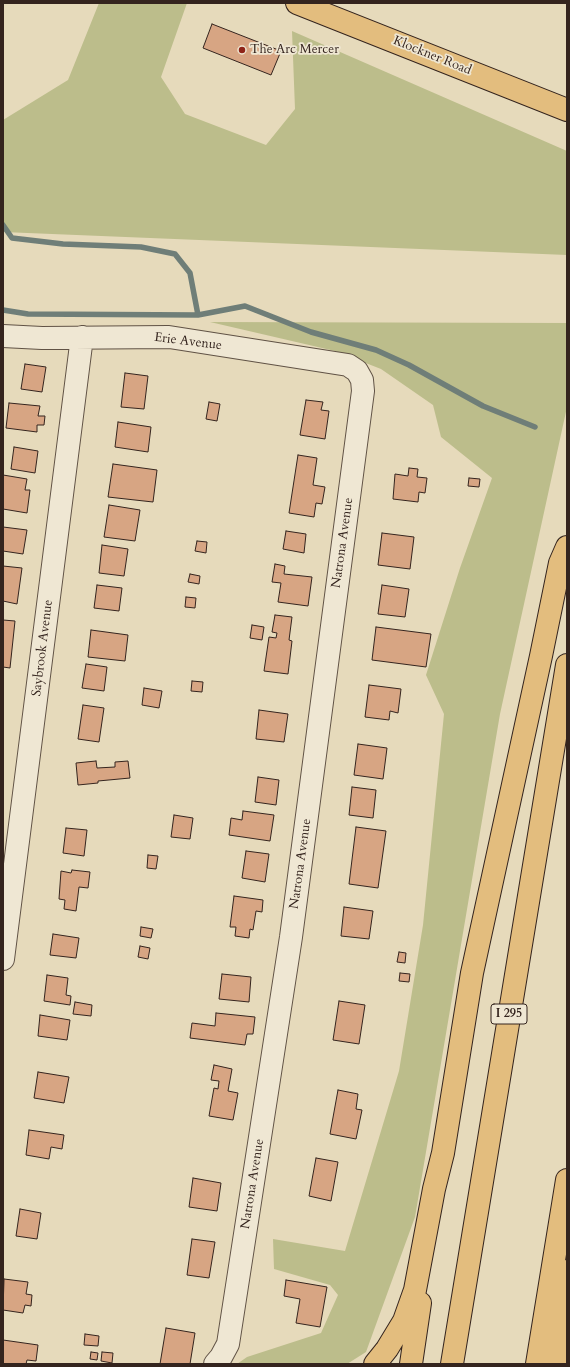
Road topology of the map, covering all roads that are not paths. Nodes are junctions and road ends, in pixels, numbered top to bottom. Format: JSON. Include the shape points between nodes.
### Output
{"nodes":[{"id":1,"x":297,"y":3,"type":"edge"},
{"id":2,"x":567,"y":110,"type":"edge"},
{"id":3,"x":3,"y":336,"type":"edge"},
{"id":4,"x":82,"y":337,"type":"junction"},
{"id":5,"x":348,"y":365,"type":"joint"},
{"id":6,"x":567,"y":547,"type":"edge"},
{"id":7,"x":567,"y":665,"type":"edge"},
{"id":8,"x":3,"y":959,"type":"edge"},
{"id":9,"x":567,"y":1180,"type":"edge"},
{"id":10,"x":434,"y":1189,"type":"junction"},
{"id":11,"x":567,"y":1271,"type":"edge"},
{"id":12,"x":216,"y":1364,"type":"edge"},
{"id":13,"x":375,"y":1364,"type":"edge"},
{"id":14,"x":411,"y":1364,"type":"edge"},
{"id":15,"x":452,"y":1364,"type":"edge"},
{"id":16,"x":537,"y":1364,"type":"edge"},
{"id":17,"x":556,"y":1364,"type":"edge"}],
"edges":[{"from":1,"to":2,"type":"main road","name":"Klockner Road"},
{"from":3,"to":4,"type":"street","name":"Erie Avenue"},
{"from":4,"to":5,"type":"street","name":"Erie Avenue","via":[[169,337]]},
{"from":4,"to":8,"type":"street","name":"Saybrook Avenue"},
{"from":5,"to":12,"type":"street","name":"Natrona Avenue","via":[[360,376],[363,391],[291,937],[228,1344]]},
{"from":6,"to":10,"type":"main road","via":[[560,563],[472,973],[443,1153]]},
{"from":7,"to":15,"type":"main road","number":"I 295"},
{"from":9,"to":16,"type":"main road"},
{"from":10,"to":13,"type":"main road","via":[[415,1290],[404,1321]]},
{"from":10,"to":14,"type":"main road"},
{"from":11,"to":17,"type":"main road"}]}
